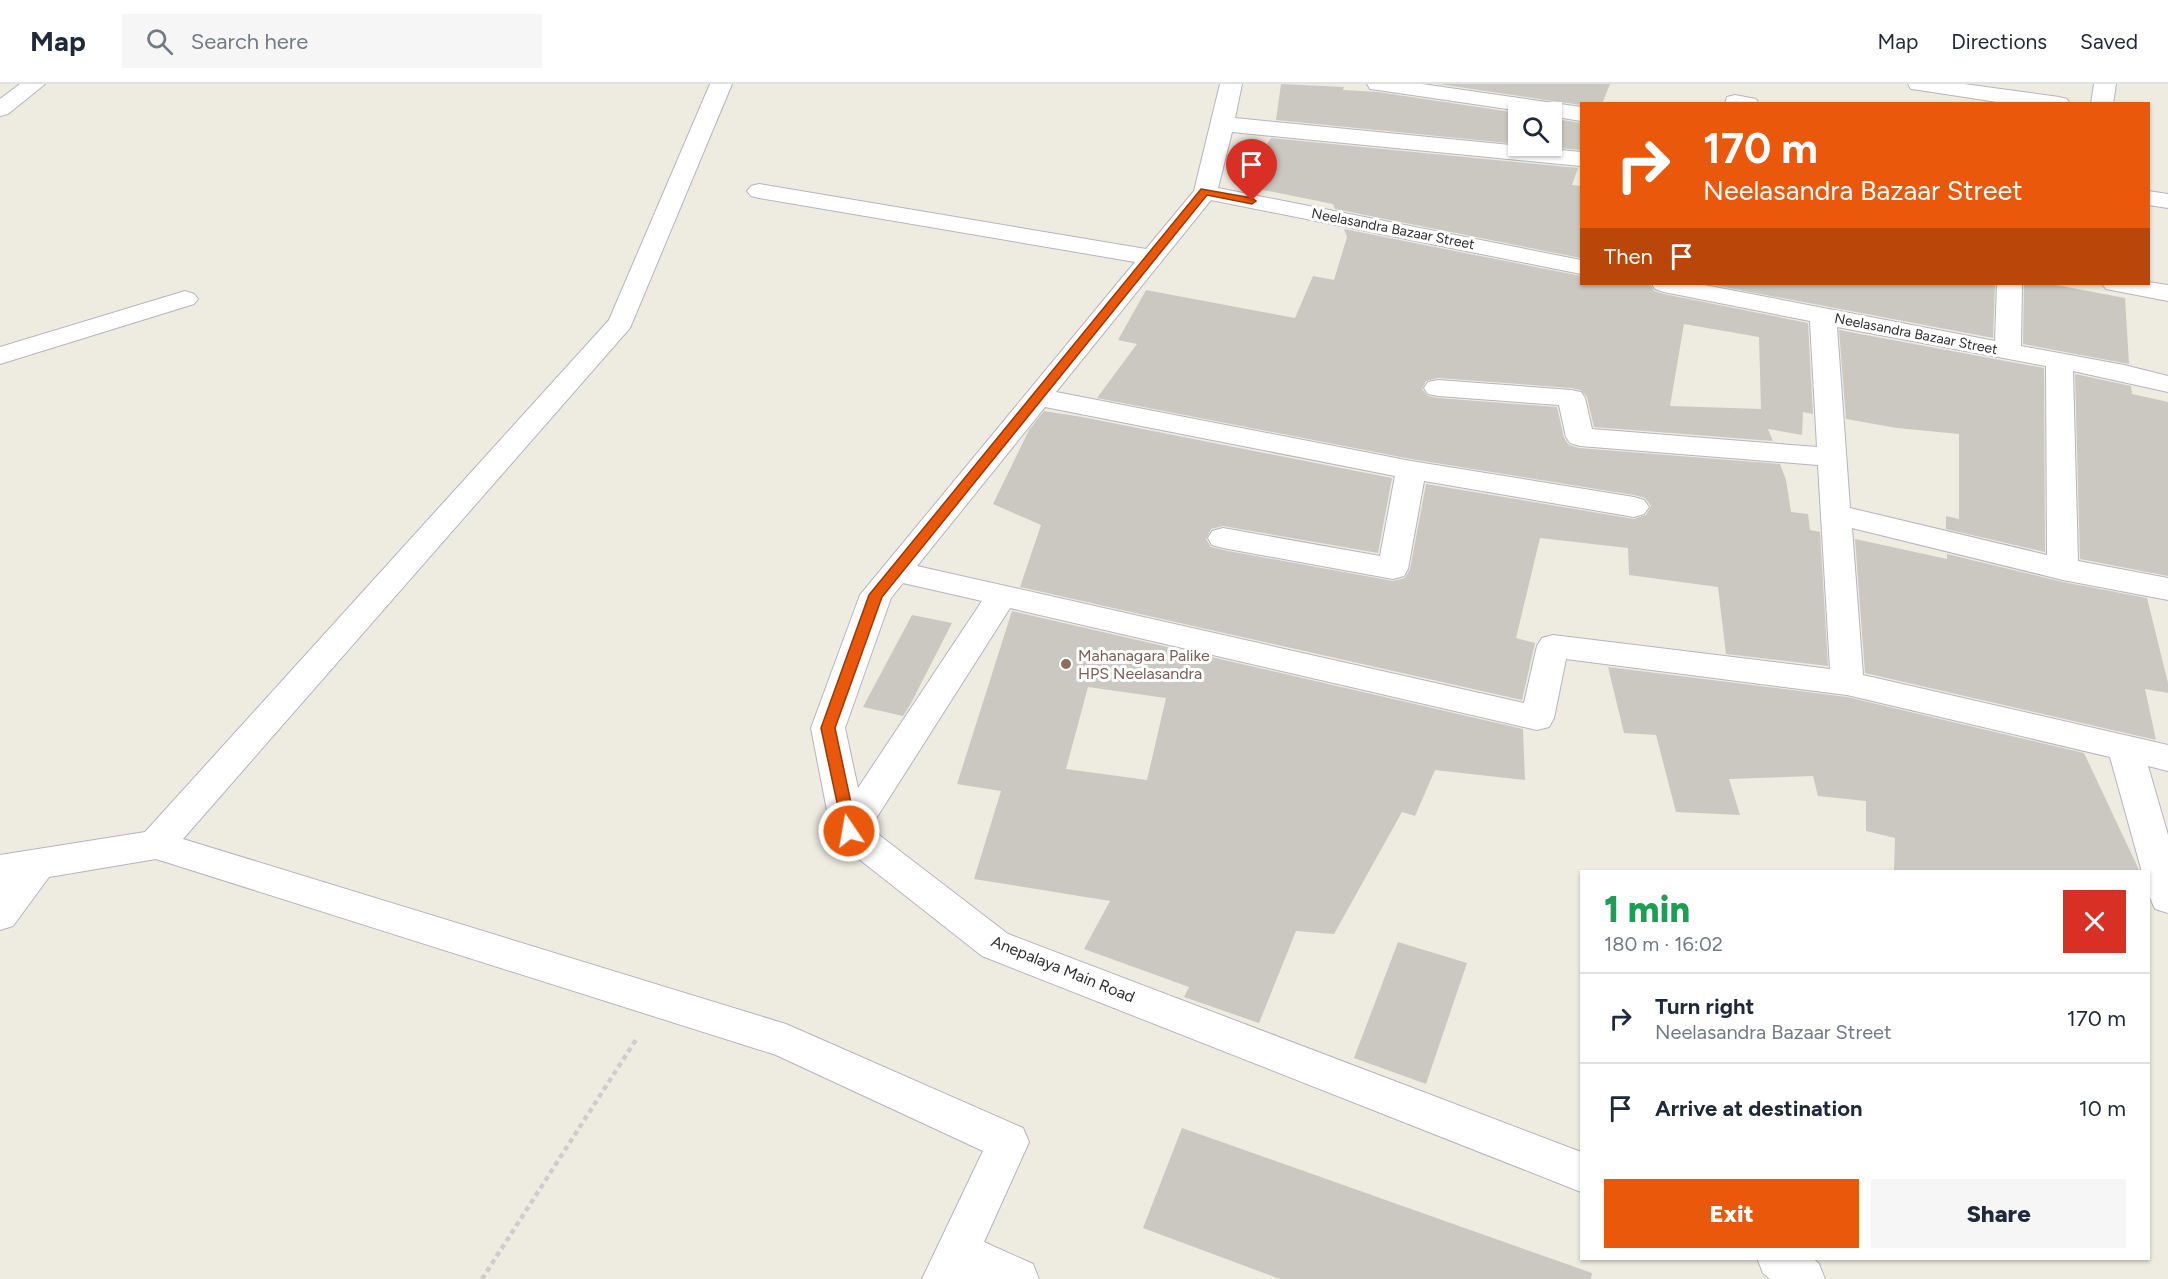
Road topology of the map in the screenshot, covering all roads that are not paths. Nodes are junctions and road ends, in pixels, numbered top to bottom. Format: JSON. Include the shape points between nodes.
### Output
{"nodes":[{"id":1,"x":34,"y":84,"type":"edge"},
{"id":2,"x":721,"y":84,"type":"edge"},
{"id":3,"x":1231,"y":84,"type":"edge"},
{"id":4,"x":1378,"y":84,"type":"edge"},
{"id":5,"x":1919,"y":84,"type":"edge"},
{"id":6,"x":2105,"y":84,"type":"edge"},
{"id":7,"x":2046,"y":102,"type":"edge"},
{"id":8,"x":2102,"y":102,"type":"edge"},
{"id":9,"x":0,"y":109,"type":"edge"},
{"id":10,"x":1580,"y":114,"type":"edge"},
{"id":11,"x":1223,"y":124,"type":"junction"},
{"id":12,"x":1580,"y":159,"type":"edge"},
{"id":13,"x":759,"y":191,"type":"dead end"},
{"id":14,"x":1204,"y":192,"type":"junction"},
{"id":15,"x":2150,"y":198,"type":"edge"},
{"id":16,"x":2168,"y":201,"type":"edge"},
{"id":17,"x":1151,"y":257,"type":"junction"},
{"id":18,"x":1580,"y":267,"type":"edge"},
{"id":19,"x":1669,"y":285,"type":"edge"},
{"id":20,"x":2010,"y":285,"type":"edge"},
{"id":21,"x":2121,"y":285,"type":"edge"},
{"id":22,"x":2168,"y":293,"type":"edge"},
{"id":23,"x":185,"y":299,"type":"dead end"},
{"id":24,"x":1822,"y":316,"type":"junction"},
{"id":25,"x":2008,"y":351,"type":"junction"},
{"id":26,"x":0,"y":356,"type":"edge"},
{"id":27,"x":2059,"y":361,"type":"junction"},
{"id":28,"x":2168,"y":384,"type":"edge"},
{"id":29,"x":1438,"y":388,"type":"dead end"},
{"id":30,"x":1038,"y":397,"type":"junction"},
{"id":31,"x":1832,"y":457,"type":"junction"},
{"id":32,"x":1411,"y":471,"type":"junction"},
{"id":33,"x":1634,"y":507,"type":"dead end"},
{"id":34,"x":1836,"y":514,"type":"junction"},
{"id":35,"x":1223,"y":537,"type":"dead end"},
{"id":36,"x":2063,"y":570,"type":"junction"},
{"id":37,"x":895,"y":571,"type":"junction"},
{"id":38,"x":2168,"y":589,"type":"edge"},
{"id":39,"x":1002,"y":595,"type":"junction"},
{"id":40,"x":1847,"y":683,"type":"junction"},
{"id":41,"x":2124,"y":748,"type":"junction"},
{"id":42,"x":2168,"y":758,"type":"edge"},
{"id":43,"x":849,"y":831,"type":"junction"},
{"id":44,"x":156,"y":845,"type":"junction"},
{"id":45,"x":38,"y":864,"type":"junction"},
{"id":46,"x":0,"y":870,"type":"edge"},
{"id":47,"x":2168,"y":898,"type":"edge"},
{"id":48,"x":0,"y":915,"type":"edge"},
{"id":49,"x":1580,"y":1172,"type":"edge"},
{"id":50,"x":1781,"y":1260,"type":"edge"},
{"id":51,"x":950,"y":1266,"type":"edge"},
{"id":52,"x":1017,"y":1279,"type":"edge"},
{"id":53,"x":1803,"y":1279,"type":"edge"}],
"edges":[{"from":1,"to":9,"type":"street"},
{"from":2,"to":44,"type":"street","via":[[621,322]]},
{"from":3,"to":11,"type":"street"},
{"from":4,"to":10,"type":"street"},
{"from":5,"to":7,"type":"street"},
{"from":6,"to":8,"type":"street"},
{"from":11,"to":12,"type":"street"},
{"from":11,"to":14,"type":"street"},
{"from":13,"to":17,"type":"street"},
{"from":14,"to":17,"type":"street"},
{"from":14,"to":18,"type":"street","name":"Neelasandra Bazaar Street"},
{"from":15,"to":16,"type":"street"},
{"from":17,"to":30,"type":"street"},
{"from":19,"to":24,"type":"street","name":"Neelasandra Bazaar Street"},
{"from":20,"to":25,"type":"street"},
{"from":21,"to":22,"type":"street"},
{"from":23,"to":26,"type":"street"},
{"from":24,"to":25,"type":"street","name":"Neelasandra Bazaar Street"},
{"from":24,"to":31,"type":"street"},
{"from":25,"to":27,"type":"street","name":"Neelasandra Bazaar Street"},
{"from":27,"to":28,"type":"street","name":"Neelasandra Bazaar Street"},
{"from":27,"to":36,"type":"street"},
{"from":29,"to":31,"type":"street","via":[[1571,398],[1580,437]]},
{"from":30,"to":32,"type":"street"},
{"from":30,"to":37,"type":"street"},
{"from":31,"to":34,"type":"street"},
{"from":32,"to":33,"type":"street"},
{"from":32,"to":35,"type":"street","via":[[1393,569]]},
{"from":34,"to":36,"type":"street","via":[[1936,542]]},
{"from":34,"to":40,"type":"street"},
{"from":36,"to":38,"type":"street"},
{"from":37,"to":39,"type":"street"},
{"from":37,"to":43,"type":"street","via":[[876,595],[828,728]]},
{"from":39,"to":40,"type":"street","via":[[1537,718],[1552,646]]},
{"from":39,"to":43,"type":"street"},
{"from":40,"to":41,"type":"street"},
{"from":41,"to":42,"type":"street"},
{"from":41,"to":47,"type":"street"},
{"from":43,"to":49,"type":"street","name":"Anepalaya Main Road","via":[[995,945]]},
{"from":44,"to":45,"type":"street"},
{"from":44,"to":51,"type":"street","via":[[786,1041],[1008,1143]]},
{"from":45,"to":46,"type":"street"},
{"from":45,"to":48,"type":"street"},
{"from":50,"to":53,"type":"street"},
{"from":51,"to":52,"type":"street"}]}
